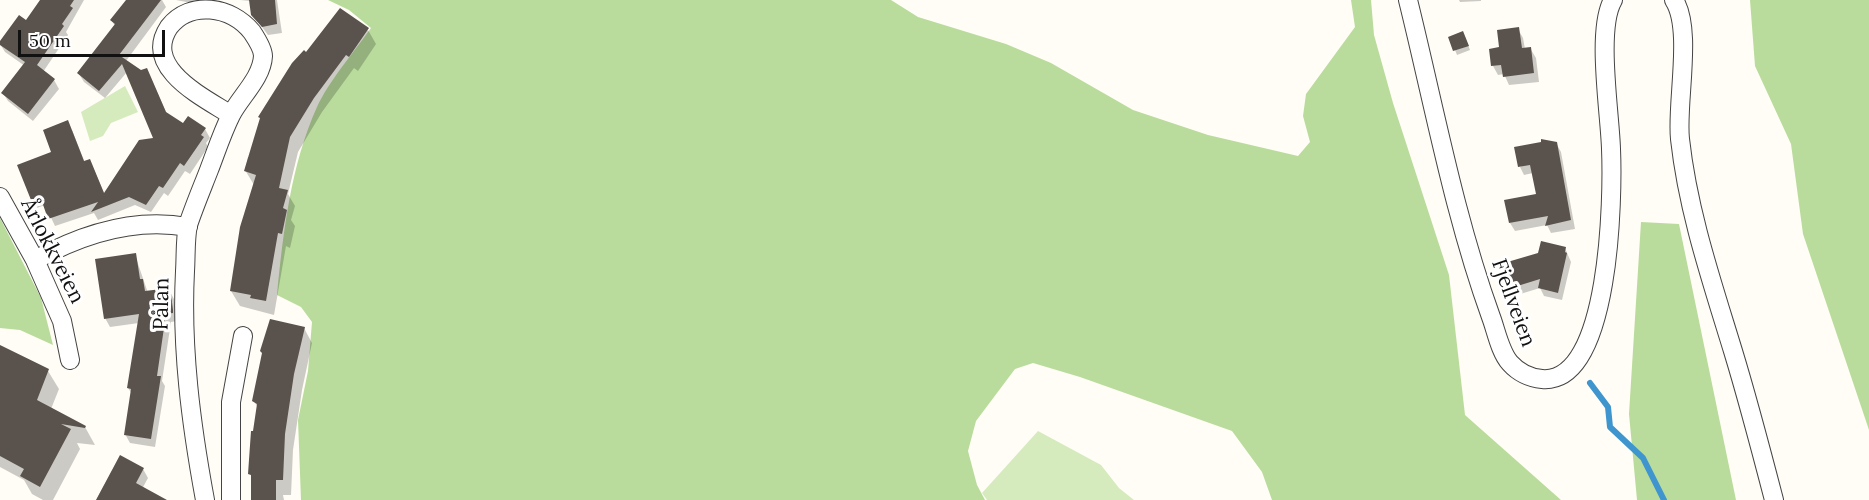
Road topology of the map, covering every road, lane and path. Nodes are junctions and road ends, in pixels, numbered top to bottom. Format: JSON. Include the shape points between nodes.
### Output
{"nodes":[{"id":1,"x":1408,"y":0,"type":"edge"},
{"id":2,"x":1613,"y":0,"type":"edge"},
{"id":3,"x":1674,"y":0,"type":"edge"},
{"id":4,"x":231,"y":115,"type":"junction"},
{"id":5,"x":0,"y":197,"type":"edge"},
{"id":6,"x":188,"y":227,"type":"junction"},
{"id":7,"x":35,"y":260,"type":"junction"},
{"id":8,"x":243,"y":336,"type":"dead end"},
{"id":9,"x":70,"y":360,"type":"dead end"},
{"id":10,"x":205,"y":500,"type":"edge"},
{"id":11,"x":231,"y":500,"type":"edge"},
{"id":12,"x":1774,"y":500,"type":"edge"}],
"edges":[{"from":1,"to":2,"type":"street","name":"Fjellveien","via":[[1482,292],[1509,362],[1526,375],[1544,380],[1562,374],[1579,360],[1600,300],[1611,209],[1606,60],[1608,9]]},
{"from":3,"to":12,"type":"street","via":[[1679,8],[1683,51],[1680,138],[1700,243]]},
{"from":4,"to":4,"type":"street","name":"Pålan","via":[[185,85],[165,61],[165,32],[182,12],[207,6],[222,9],[245,24],[256,38],[263,55],[259,71]]},
{"from":4,"to":6,"type":"street","name":"Pålan"},
{"from":5,"to":7,"type":"street","name":"Årlokkveien"},
{"from":6,"to":7,"type":"street","via":[[149,224],[107,230]]},
{"from":6,"to":10,"type":"street","name":"Pålan","via":[[184,351]]},
{"from":7,"to":9,"type":"street","name":"Årlokkveien","via":[[62,321]]},
{"from":8,"to":11,"type":"street","via":[[231,402]]}]}
